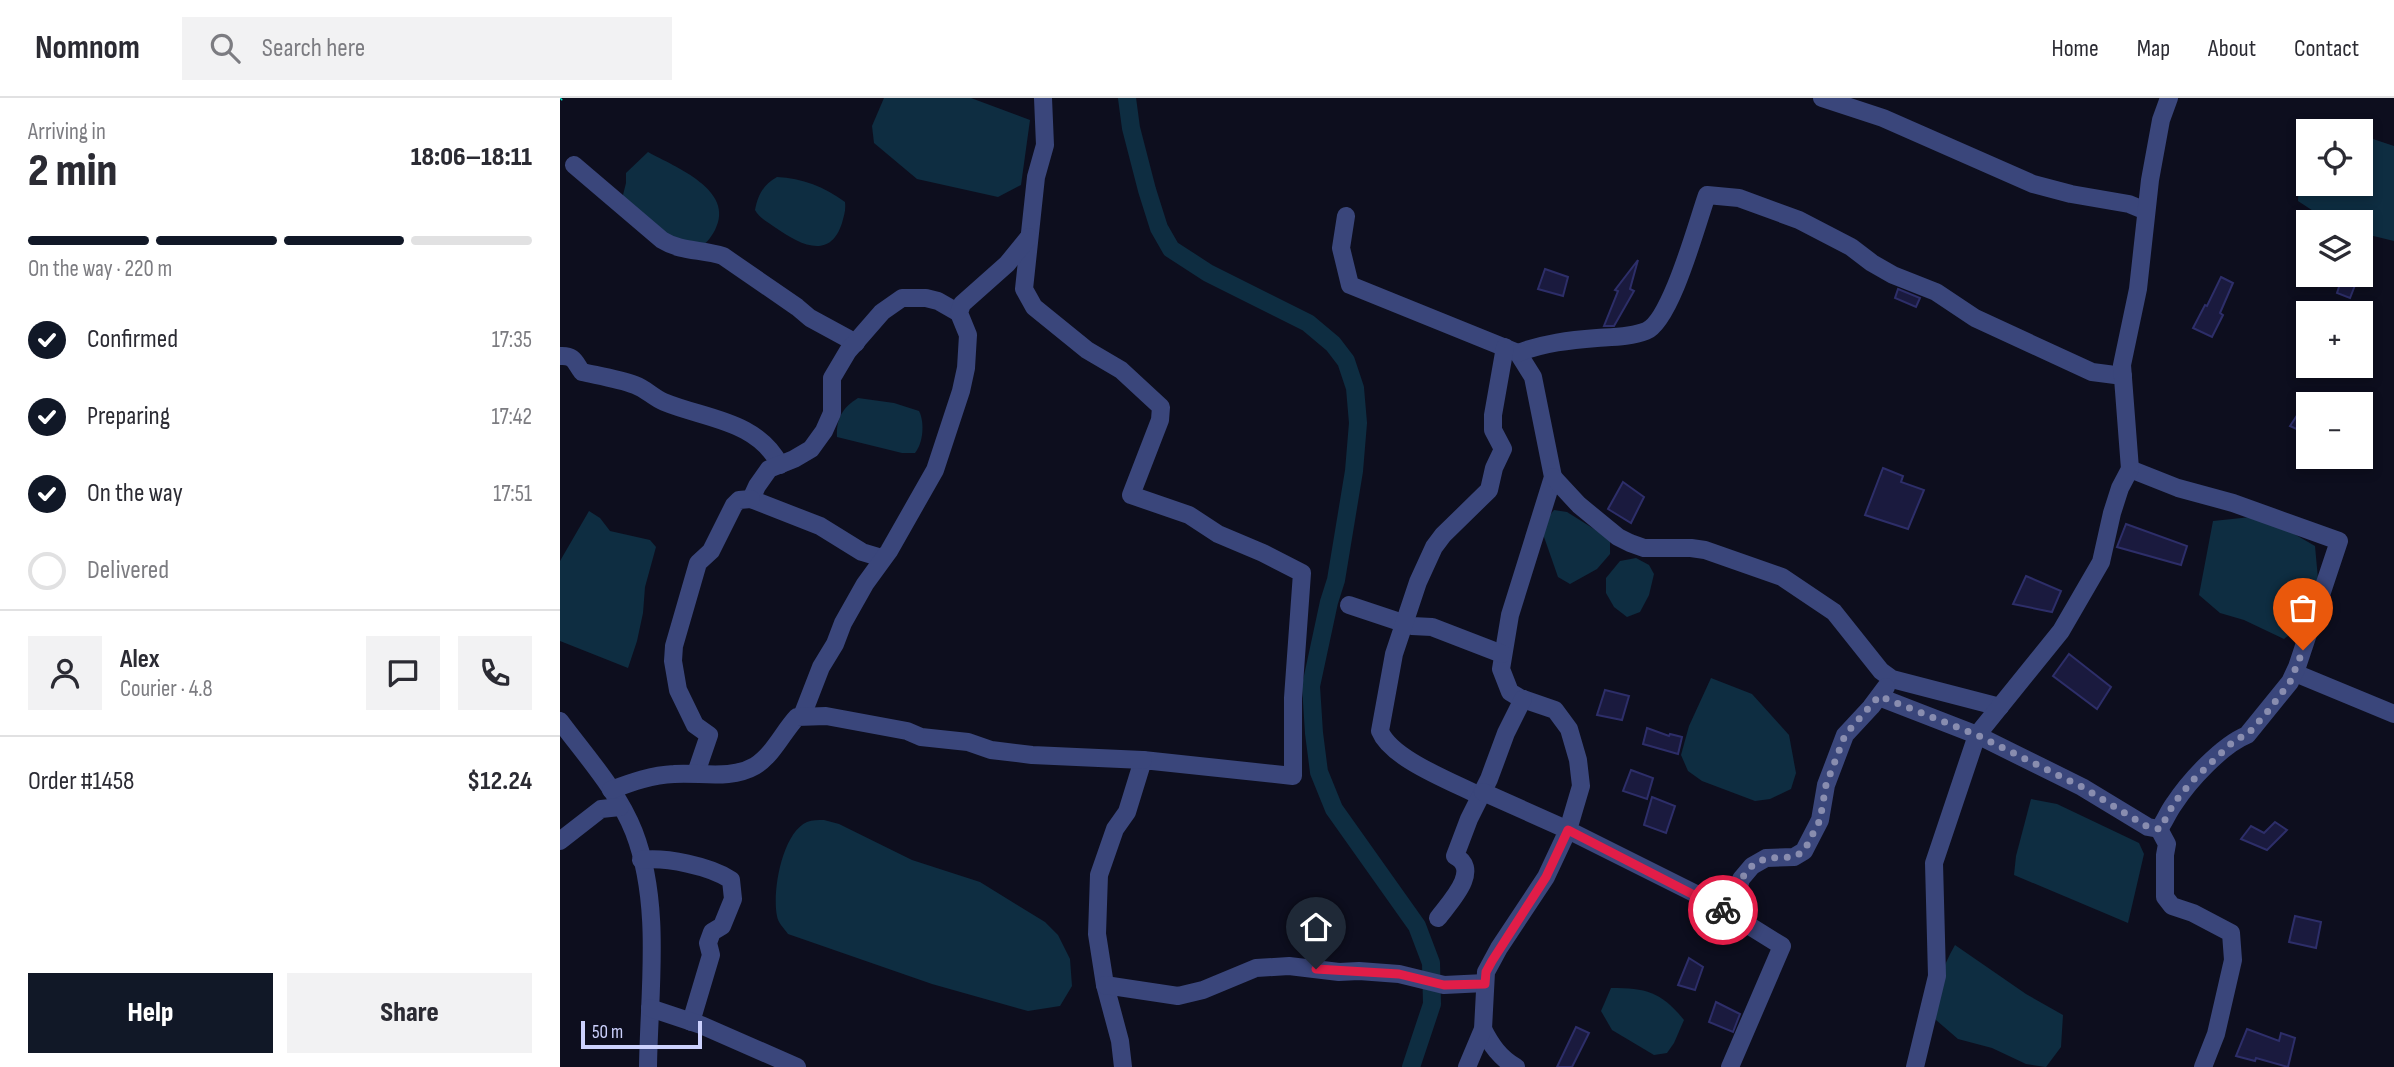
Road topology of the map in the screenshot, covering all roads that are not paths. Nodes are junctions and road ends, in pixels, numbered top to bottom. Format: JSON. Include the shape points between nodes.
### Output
{"nodes":[{"id":1,"x":1042,"y":98,"type":"edge"},
{"id":2,"x":1822,"y":98,"type":"edge"},
{"id":3,"x":2169,"y":98,"type":"edge"},
{"id":4,"x":574,"y":165,"type":"dead end"},
{"id":5,"x":2146,"y":211,"type":"junction"},
{"id":6,"x":1346,"y":216,"type":"dead end"},
{"id":7,"x":1029,"y":237,"type":"junction"},
{"id":8,"x":959,"y":313,"type":"junction"},
{"id":9,"x":856,"y":343,"type":"junction"},
{"id":10,"x":1511,"y":350,"type":"junction"},
{"id":11,"x":560,"y":356,"type":"edge"},
{"id":12,"x":2123,"y":376,"type":"junction"},
{"id":13,"x":780,"y":465,"type":"junction"},
{"id":14,"x":2130,"y":469,"type":"junction"},
{"id":15,"x":1552,"y":477,"type":"junction"},
{"id":16,"x":751,"y":499,"type":"junction"},
{"id":17,"x":882,"y":558,"type":"junction"},
{"id":18,"x":1349,"y":605,"type":"dead end"},
{"id":19,"x":1405,"y":623,"type":"junction"},
{"id":20,"x":1502,"y":654,"type":"junction"},
{"id":21,"x":2295,"y":673,"type":"junction"},
{"id":22,"x":1892,"y":678,"type":"junction"},
{"id":23,"x":1879,"y":696,"type":"junction"},
{"id":24,"x":1523,"y":699,"type":"junction"},
{"id":25,"x":2000,"y":707,"type":"junction"},
{"id":26,"x":2394,"y":714,"type":"edge"},
{"id":27,"x":802,"y":716,"type":"junction"},
{"id":28,"x":560,"y":721,"type":"edge"},
{"id":29,"x":1977,"y":735,"type":"junction"},
{"id":30,"x":1143,"y":760,"type":"junction"},
{"id":31,"x":696,"y":773,"type":"junction"},
{"id":32,"x":611,"y":790,"type":"junction"},
{"id":33,"x":1482,"y":794,"type":"junction"},
{"id":34,"x":620,"y":807,"type":"junction"},
{"id":35,"x":2160,"y":829,"type":"junction"},
{"id":36,"x":1568,"y":830,"type":"junction"},
{"id":37,"x":560,"y":841,"type":"edge"},
{"id":38,"x":641,"y":860,"type":"junction"},
{"id":39,"x":1438,"y":918,"type":"dead end"},
{"id":40,"x":1739,"y":919,"type":"junction"},
{"id":41,"x":1485,"y":984,"type":"junction"},
{"id":42,"x":1105,"y":985,"type":"junction"},
{"id":43,"x":650,"y":1008,"type":"junction"},
{"id":44,"x":691,"y":1022,"type":"junction"},
{"id":45,"x":1483,"y":1028,"type":"junction"},
{"id":46,"x":648,"y":1067,"type":"edge"},
{"id":47,"x":797,"y":1067,"type":"edge"},
{"id":48,"x":1123,"y":1067,"type":"edge"},
{"id":49,"x":1467,"y":1067,"type":"edge"},
{"id":50,"x":1516,"y":1067,"type":"edge"},
{"id":51,"x":1730,"y":1067,"type":"edge"},
{"id":52,"x":1915,"y":1067,"type":"edge"},
{"id":53,"x":2203,"y":1067,"type":"edge"}],
"edges":[{"from":1,"to":7,"type":"street","via":[[1045,145]]},
{"from":2,"to":5,"type":"street","via":[[1909,129],[2033,184]]},
{"from":3,"to":5,"type":"street"},
{"from":4,"to":9,"type":"street","via":[[674,248],[723,256],[815,322]]},
{"from":5,"to":12,"type":"street"},
{"from":6,"to":10,"type":"street","via":[[1341,248],[1350,285]]},
{"from":7,"to":8,"type":"street","via":[[1007,264],[967,299]]},
{"from":7,"to":30,"type":"street","via":[[1024,289],[1034,307],[1087,350],[1121,370],[1161,407],[1131,495],[1189,515],[1218,534],[1301,573],[1293,776]]},
{"from":8,"to":9,"type":"street","via":[[939,301],[902,298]]},
{"from":8,"to":17,"type":"street","via":[[969,345],[958,402],[928,486]]},
{"from":9,"to":13,"type":"street","via":[[832,378],[831,414],[824,430],[811,449]]},
{"from":10,"to":12,"type":"street","via":[[1649,331],[1683,270],[1707,195],[1740,198],[1798,220],[1893,275],[1936,292],[1975,318],[2092,372]]},
{"from":10,"to":15,"type":"street","via":[[1533,377]]},
{"from":10,"to":19,"type":"street","via":[[1493,415],[1493,430],[1503,449],[1489,490],[1434,547]]},
{"from":11,"to":13,"type":"street","via":[[573,358],[582,372],[636,386],[663,401],[729,421],[764,443]]},
{"from":12,"to":14,"type":"street"},
{"from":13,"to":16,"type":"street","via":[[769,469]]},
{"from":14,"to":21,"type":"street","via":[[2339,541]]},
{"from":14,"to":25,"type":"street","via":[[2112,513],[2101,562],[2061,631]]},
{"from":15,"to":20,"type":"street"},
{"from":15,"to":22,"type":"street","via":[[1579,505],[1630,543],[1644,548],[1705,550],[1782,577],[1833,612],[1881,671]]},
{"from":16,"to":17,"type":"street","via":[[820,526],[862,552]]},
{"from":16,"to":31,"type":"street","via":[[734,505],[710,551],[698,563],[674,646],[678,690],[695,725],[709,735]]},
{"from":17,"to":27,"type":"street","via":[[843,623]]},
{"from":18,"to":19,"type":"street"},
{"from":19,"to":20,"type":"street"},
{"from":19,"to":33,"type":"street","via":[[1383,707],[1380,731],[1384,740],[1401,756]]},
{"from":20,"to":24,"type":"street","via":[[1503,680],[1510,692]]},
{"from":21,"to":26,"type":"street"},
{"from":21,"to":35,"type":"street","via":[[2247,735],[2236,739],[2192,781]]},
{"from":22,"to":23,"type":"street"},
{"from":22,"to":25,"type":"street"},
{"from":23,"to":29,"type":"street"},
{"from":23,"to":40,"type":"street","via":[[1845,735],[1826,785],[1820,820],[1804,851],[1794,857],[1766,858],[1741,879]]},
{"from":24,"to":33,"type":"street"},
{"from":24,"to":36,"type":"street","via":[[1555,710],[1569,729],[1581,786]]},
{"from":25,"to":29,"type":"street"},
{"from":27,"to":30,"type":"street","via":[[834,717],[991,750]]},
{"from":27,"to":31,"type":"street","via":[[797,716],[756,766],[732,774]]},
{"from":28,"to":32,"type":"street"},
{"from":29,"to":35,"type":"street","via":[[2082,787],[2148,827]]},
{"from":29,"to":52,"type":"street","via":[[1934,863],[1937,976]]},
{"from":30,"to":42,"type":"street","via":[[1099,875],[1097,934]]},
{"from":31,"to":32,"type":"street","via":[[661,775]]},
{"from":32,"to":34,"type":"street"},
{"from":33,"to":36,"type":"street"},
{"from":33,"to":39,"type":"street","via":[[1455,856],[1466,867],[1464,880]]},
{"from":34,"to":37,"type":"street","via":[[601,809]]},
{"from":34,"to":38,"type":"street","via":[[634,832]]},
{"from":35,"to":53,"type":"street","via":[[2167,844],[2165,897],[2172,906],[2231,933],[2233,960],[2216,1034]]},
{"from":36,"to":40,"type":"street"},
{"from":36,"to":41,"type":"street","via":[[1546,877],[1486,972]]},
{"from":38,"to":43,"type":"street","via":[[648,884],[652,949]]},
{"from":38,"to":44,"type":"street","via":[[667,860],[731,880],[733,899],[722,926],[712,932],[708,943],[710,955]]},
{"from":40,"to":51,"type":"street","via":[[1782,946]]},
{"from":41,"to":42,"type":"street","via":[[1444,985],[1399,974],[1289,966],[1256,968],[1178,996]]},
{"from":41,"to":45,"type":"street"},
{"from":42,"to":48,"type":"street"},
{"from":43,"to":44,"type":"street"},
{"from":43,"to":46,"type":"street"},
{"from":44,"to":47,"type":"street"},
{"from":45,"to":49,"type":"street"},
{"from":45,"to":50,"type":"street","via":[[1505,1061]]}]}
